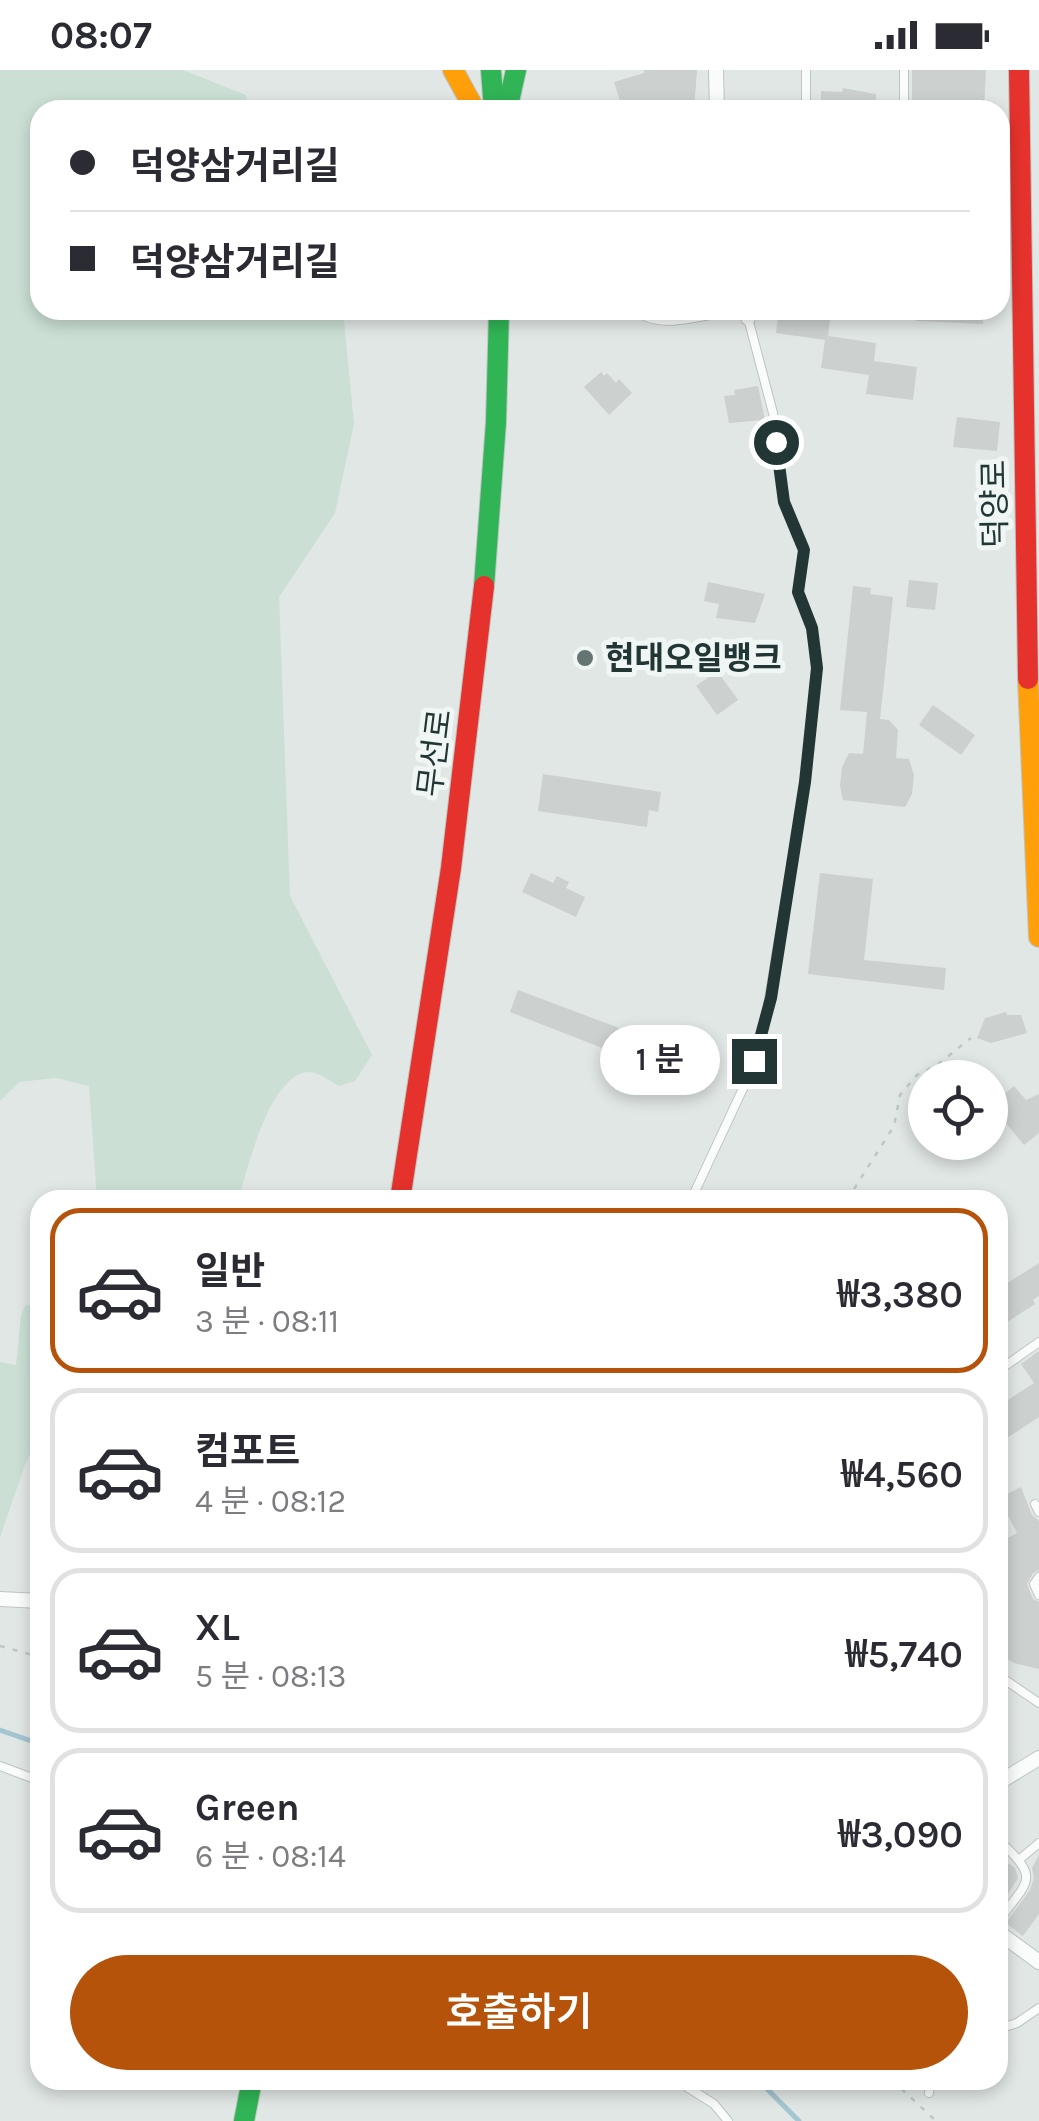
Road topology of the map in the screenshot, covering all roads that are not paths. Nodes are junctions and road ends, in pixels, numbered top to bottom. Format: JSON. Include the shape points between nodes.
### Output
{"nodes":[{"id":1,"x":453,"y":70,"type":"edge"},
{"id":2,"x":491,"y":70,"type":"edge"},
{"id":3,"x":516,"y":70,"type":"edge"},
{"id":4,"x":716,"y":70,"type":"edge"},
{"id":5,"x":806,"y":70,"type":"edge"},
{"id":6,"x":904,"y":70,"type":"edge"},
{"id":7,"x":1020,"y":70,"type":"edge"},
{"id":8,"x":470,"y":100,"type":"edge"},
{"id":9,"x":493,"y":100,"type":"edge"},
{"id":10,"x":508,"y":100,"type":"edge"},
{"id":11,"x":717,"y":100,"type":"edge"},
{"id":12,"x":806,"y":100,"type":"edge"},
{"id":13,"x":904,"y":100,"type":"edge"},
{"id":14,"x":499,"y":320,"type":"edge"},
{"id":15,"x":745,"y":320,"type":"edge"},
{"id":16,"x":1039,"y":936,"type":"edge"},
{"id":17,"x":402,"y":1190,"type":"edge"},
{"id":18,"x":695,"y":1190,"type":"edge"},
{"id":19,"x":1039,"y":1342,"type":"edge"},
{"id":20,"x":1008,"y":1364,"type":"edge"},
{"id":21,"x":1039,"y":1578,"type":"edge"},
{"id":22,"x":1039,"y":1595,"type":"edge"},
{"id":23,"x":0,"y":1598,"type":"edge"},
{"id":24,"x":30,"y":1600,"type":"edge"},
{"id":25,"x":1008,"y":1682,"type":"edge"},
{"id":26,"x":1039,"y":1703,"type":"edge"},
{"id":27,"x":1039,"y":1758,"type":"edge"},
{"id":28,"x":0,"y":1766,"type":"edge"},
{"id":29,"x":30,"y":1777,"type":"edge"},
{"id":30,"x":1008,"y":1778,"type":"edge"},
{"id":31,"x":1039,"y":1842,"type":"edge"},
{"id":32,"x":1008,"y":1849,"type":"edge"},
{"id":33,"x":1020,"y":1860,"type":"junction"},
{"id":34,"x":1008,"y":1907,"type":"edge"},
{"id":35,"x":1008,"y":1939,"type":"edge"},
{"id":36,"x":1039,"y":1962,"type":"edge"},
{"id":37,"x":1039,"y":2008,"type":"edge"},
{"id":38,"x":1008,"y":2025,"type":"edge"},
{"id":39,"x":250,"y":2090,"type":"edge"},
{"id":40,"x":692,"y":2090,"type":"edge"},
{"id":41,"x":929,"y":2090,"type":"edge"},
{"id":42,"x":929,"y":2093,"type":"dead end"},
{"id":43,"x":244,"y":2121,"type":"edge"},
{"id":44,"x":728,"y":2121,"type":"edge"}],
"edges":[{"from":1,"to":8,"type":"street"},
{"from":2,"to":9,"type":"street"},
{"from":3,"to":10,"type":"street"},
{"from":4,"to":11,"type":"street"},
{"from":5,"to":12,"type":"lane"},
{"from":6,"to":13,"type":"lane"},
{"from":7,"to":16,"type":"street","name":"덕양로","via":[[1027,664]]},
{"from":14,"to":17,"type":"street","name":"무선로","via":[[485,597]]},
{"from":15,"to":18,"type":"lane","via":[[774,413],[784,502],[804,550],[798,592],[817,668],[764,1029]]},
{"from":19,"to":20,"type":"lane"},
{"from":21,"to":22,"type":"lane"},
{"from":23,"to":24,"type":"street"},
{"from":25,"to":26,"type":"lane"},
{"from":27,"to":30,"type":"street"},
{"from":28,"to":29,"type":"lane"},
{"from":31,"to":33,"type":"lane"},
{"from":32,"to":33,"type":"lane"},
{"from":33,"to":34,"type":"lane","via":[[1028,1868],[1026,1882]]},
{"from":35,"to":36,"type":"street"},
{"from":37,"to":38,"type":"lane"},
{"from":39,"to":43,"type":"street"},
{"from":40,"to":44,"type":"lane"},
{"from":41,"to":42,"type":"lane"}]}
